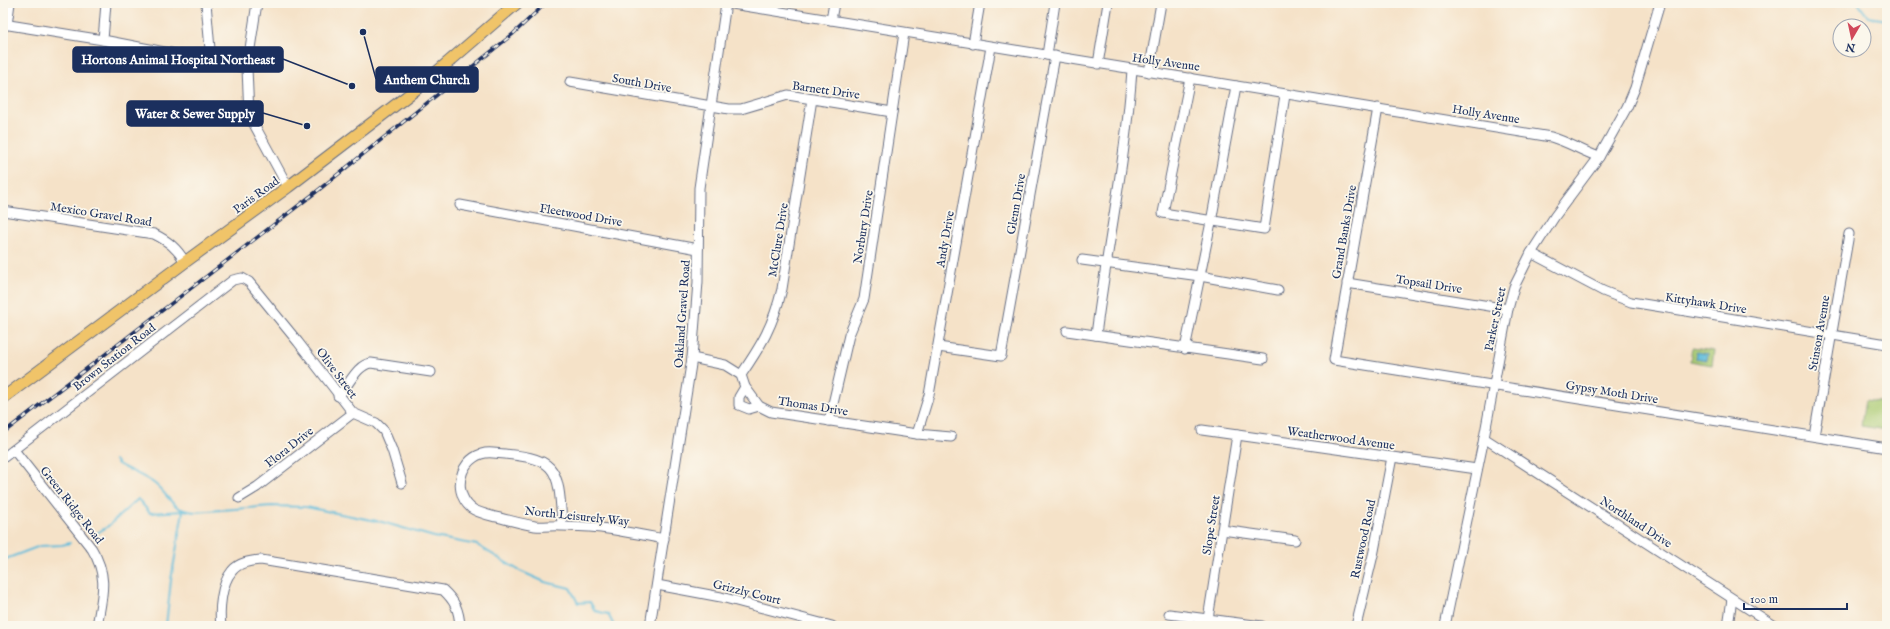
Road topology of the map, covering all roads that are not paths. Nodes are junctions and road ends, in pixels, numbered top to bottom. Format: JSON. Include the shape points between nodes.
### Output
{"nodes":[{"id":1,"x":10,"y":3,"type":"edge"},
{"id":2,"x":106,"y":3,"type":"edge"},
{"id":3,"x":206,"y":3,"type":"edge"},
{"id":4,"x":257,"y":3,"type":"edge"},
{"id":5,"x":517,"y":3,"type":"edge"},
{"id":6,"x":726,"y":3,"type":"edge"},
{"id":7,"x":834,"y":3,"type":"edge"},
{"id":8,"x":980,"y":3,"type":"edge"},
{"id":9,"x":1055,"y":3,"type":"edge"},
{"id":10,"x":1108,"y":3,"type":"edge"},
{"id":11,"x":1161,"y":3,"type":"edge"},
{"id":12,"x":1660,"y":3,"type":"edge"},
{"id":13,"x":831,"y":20,"type":"junction"},
{"id":14,"x":5,"y":24,"type":"edge"},
{"id":15,"x":904,"y":33,"type":"junction"},
{"id":16,"x":102,"y":40,"type":"junction"},
{"id":17,"x":973,"y":44,"type":"junction"},
{"id":18,"x":991,"y":47,"type":"junction"},
{"id":19,"x":1051,"y":56,"type":"junction"},
{"id":20,"x":212,"y":61,"type":"junction"},
{"id":21,"x":1098,"y":64,"type":"junction"},
{"id":22,"x":247,"y":68,"type":"junction"},
{"id":23,"x":1132,"y":70,"type":"junction"},
{"id":24,"x":1149,"y":72,"type":"junction"},
{"id":25,"x":1190,"y":78,"type":"junction"},
{"id":26,"x":570,"y":82,"type":"dead end"},
{"id":27,"x":1236,"y":86,"type":"junction"},
{"id":28,"x":1285,"y":95,"type":"junction"},
{"id":29,"x":812,"y":99,"type":"junction"},
{"id":30,"x":710,"y":107,"type":"junction"},
{"id":31,"x":1378,"y":108,"type":"junction"},
{"id":32,"x":892,"y":112,"type":"junction"},
{"id":33,"x":1599,"y":156,"type":"junction"},
{"id":34,"x":288,"y":187,"type":"junction"},
{"id":35,"x":460,"y":205,"type":"dead end"},
{"id":36,"x":3,"y":212,"type":"edge"},
{"id":37,"x":1211,"y":222,"type":"junction"},
{"id":38,"x":1849,"y":234,"type":"dead end"},
{"id":39,"x":698,"y":249,"type":"junction"},
{"id":40,"x":1531,"y":253,"type":"junction"},
{"id":41,"x":1082,"y":260,"type":"dead end"},
{"id":42,"x":185,"y":262,"type":"junction"},
{"id":43,"x":1105,"y":262,"type":"junction"},
{"id":44,"x":1200,"y":276,"type":"junction"},
{"id":45,"x":242,"y":278,"type":"joint"},
{"id":46,"x":1347,"y":283,"type":"junction"},
{"id":47,"x":1278,"y":290,"type":"dead end"},
{"id":48,"x":1508,"y":309,"type":"junction"},
{"id":49,"x":1067,"y":331,"type":"dead end"},
{"id":50,"x":1096,"y":335,"type":"junction"},
{"id":51,"x":1831,"y":335,"type":"junction"},
{"id":52,"x":1887,"y":344,"type":"edge"},
{"id":53,"x":938,"y":347,"type":"junction"},
{"id":54,"x":1185,"y":349,"type":"junction"},
{"id":55,"x":692,"y":358,"type":"junction"},
{"id":56,"x":1263,"y":359,"type":"dead end"},
{"id":57,"x":1334,"y":360,"type":"joint"},
{"id":58,"x":431,"y":372,"type":"dead end"},
{"id":59,"x":741,"y":375,"type":"junction"},
{"id":60,"x":1494,"y":385,"type":"junction"},
{"id":61,"x":745,"y":387,"type":"junction"},
{"id":62,"x":338,"y":396,"type":"junction"},
{"id":63,"x":3,"y":398,"type":"edge"},
{"id":64,"x":759,"y":406,"type":"junction"},
{"id":65,"x":353,"y":413,"type":"junction"},
{"id":66,"x":829,"y":421,"type":"junction"},
{"id":67,"x":1202,"y":430,"type":"dead end"},
{"id":68,"x":917,"y":434,"type":"junction"},
{"id":69,"x":1237,"y":435,"type":"junction"},
{"id":70,"x":1814,"y":436,"type":"junction"},
{"id":71,"x":951,"y":437,"type":"dead end"},
{"id":72,"x":1484,"y":438,"type":"junction"},
{"id":73,"x":1887,"y":448,"type":"edge"},
{"id":74,"x":14,"y":450,"type":"junction"},
{"id":75,"x":1392,"y":457,"type":"junction"},
{"id":76,"x":3,"y":458,"type":"edge"},
{"id":77,"x":1477,"y":469,"type":"junction"},
{"id":78,"x":402,"y":483,"type":"dead end"},
{"id":79,"x":239,"y":498,"type":"dead end"},
{"id":80,"x":562,"y":526,"type":"junction"},
{"id":81,"x":1222,"y":530,"type":"junction"},
{"id":82,"x":664,"y":539,"type":"junction"},
{"id":83,"x":1295,"y":540,"type":"dead end"},
{"id":84,"x":657,"y":586,"type":"junction"},
{"id":85,"x":1732,"y":599,"type":"junction"},
{"id":86,"x":1169,"y":614,"type":"dead end"},
{"id":87,"x":1208,"y":619,"type":"junction"},
{"id":88,"x":97,"y":626,"type":"edge"},
{"id":89,"x":221,"y":626,"type":"edge"},
{"id":90,"x":460,"y":626,"type":"edge"},
{"id":91,"x":650,"y":626,"type":"edge"},
{"id":92,"x":832,"y":626,"type":"edge"},
{"id":93,"x":1262,"y":626,"type":"edge"},
{"id":94,"x":1356,"y":626,"type":"edge"},
{"id":95,"x":1445,"y":626,"type":"edge"},
{"id":96,"x":1728,"y":626,"type":"edge"},
{"id":97,"x":1774,"y":626,"type":"edge"}],
"edges":[{"from":1,"to":14,"type":"street"},
{"from":2,"to":16,"type":"street"},
{"from":3,"to":20,"type":"street"},
{"from":4,"to":22,"type":"street"},
{"from":5,"to":34,"type":"main road","name":"Paris Road","via":[[423,84]]},
{"from":6,"to":13,"type":"street","name":"Holly Avenue"},
{"from":6,"to":30,"type":"street","name":"Oakland Gravel Road"},
{"from":7,"to":13,"type":"street"},
{"from":8,"to":17,"type":"street"},
{"from":9,"to":19,"type":"street","name":"Glenn Drive"},
{"from":10,"to":21,"type":"street"},
{"from":11,"to":24,"type":"street"},
{"from":12,"to":33,"type":"street","name":"Parker Street","via":[[1635,88]]},
{"from":13,"to":15,"type":"street","name":"Holly Avenue"},
{"from":14,"to":16,"type":"street"},
{"from":15,"to":17,"type":"street","name":"Holly Avenue"},
{"from":15,"to":32,"type":"street","name":"Norbury Drive"},
{"from":16,"to":20,"type":"street"},
{"from":17,"to":18,"type":"street","name":"Holly Avenue"},
{"from":18,"to":19,"type":"street","name":"Holly Avenue"},
{"from":18,"to":53,"type":"street","name":"Andy Drive"},
{"from":19,"to":21,"type":"street","name":"Holly Avenue"},
{"from":19,"to":53,"type":"street","name":"Glenn Drive","via":[[1001,356]]},
{"from":20,"to":22,"type":"street"},
{"from":21,"to":23,"type":"street","name":"Holly Avenue"},
{"from":22,"to":34,"type":"street","via":[[249,114]]},
{"from":23,"to":24,"type":"street","name":"Holly Avenue"},
{"from":23,"to":43,"type":"street","via":[[1129,118]]},
{"from":24,"to":25,"type":"street","name":"Holly Avenue"},
{"from":25,"to":27,"type":"street","name":"Holly Avenue"},
{"from":25,"to":37,"type":"street","via":[[1163,213]]},
{"from":26,"to":30,"type":"street","name":"South Drive"},
{"from":27,"to":28,"type":"street","name":"Holly Avenue"},
{"from":27,"to":37,"type":"street"},
{"from":28,"to":31,"type":"street","name":"Holly Avenue"},
{"from":28,"to":37,"type":"street","via":[[1264,230]]},
{"from":29,"to":30,"type":"street","name":"Barnett Drive","via":[[788,95],[741,109]]},
{"from":29,"to":32,"type":"street","name":"Barnett Drive"},
{"from":29,"to":59,"type":"street","name":"McClure Drive","via":[[776,314],[765,339]]},
{"from":30,"to":39,"type":"street","name":"Oakland Gravel Road","via":[[700,188]]},
{"from":31,"to":33,"type":"street","name":"Holly Avenue","via":[[1551,137],[1567,141]]},
{"from":31,"to":46,"type":"street","name":"Grand Banks Drive"},
{"from":32,"to":66,"type":"street","name":"Norbury Drive","via":[[864,299],[849,335]]},
{"from":33,"to":40,"type":"street","name":"Parker Street"},
{"from":34,"to":42,"type":"main road","name":"Paris Road"},
{"from":35,"to":39,"type":"street","name":"Fleetwood Drive"},
{"from":36,"to":42,"type":"street","name":"Mexico Gravel Road","via":[[154,234],[171,244]]},
{"from":37,"to":44,"type":"street"},
{"from":38,"to":51,"type":"street","name":"Stinson Avenue"},
{"from":39,"to":55,"type":"street","name":"Oakland Gravel Road"},
{"from":40,"to":48,"type":"street","name":"Parker Street","via":[[1514,287]]},
{"from":40,"to":51,"type":"street","name":"Kittyhawk Drive","via":[[1604,291],[1631,302]]},
{"from":41,"to":43,"type":"street"},
{"from":42,"to":63,"type":"main road","name":"Paris Road"},
{"from":43,"to":44,"type":"street"},
{"from":43,"to":50,"type":"street"},
{"from":44,"to":47,"type":"street"},
{"from":44,"to":54,"type":"street"},
{"from":45,"to":62,"type":"street","name":"Olive Street","via":[[249,282],[298,342]]},
{"from":45,"to":74,"type":"street","name":"Brown Station Road","via":[[233,280]]},
{"from":46,"to":48,"type":"street","name":"Topsail Drive"},
{"from":46,"to":57,"type":"street","name":"Grand Banks Drive"},
{"from":48,"to":60,"type":"street","name":"Parker Street"},
{"from":49,"to":50,"type":"street"},
{"from":50,"to":54,"type":"street"},
{"from":51,"to":52,"type":"street","name":"Kittyhawk Drive"},
{"from":51,"to":70,"type":"street","name":"Stinson Avenue"},
{"from":53,"to":68,"type":"street","name":"Andy Drive","via":[[929,395]]},
{"from":54,"to":56,"type":"street"},
{"from":55,"to":59,"type":"street","via":[[725,365]]},
{"from":55,"to":82,"type":"street","name":"Oakland Gravel Road"},
{"from":57,"to":60,"type":"street","name":"Gypsy Moth Drive"},
{"from":58,"to":62,"type":"street","via":[[365,364]]},
{"from":59,"to":61,"type":"street","name":"Thomas Drive"},
{"from":60,"to":70,"type":"street","name":"Gypsy Moth Drive"},
{"from":60,"to":72,"type":"street","name":"Parker Street"},
{"from":61,"to":64,"type":"street","name":"Thomas Drive"},
{"from":61,"to":64,"type":"street","via":[[739,397],[739,405],[749,409]]},
{"from":62,"to":65,"type":"street","name":"Olive Street"},
{"from":64,"to":66,"type":"street","name":"Thomas Drive","via":[[771,412]]},
{"from":65,"to":78,"type":"street","name":"Olive Street","via":[[376,423],[384,431]]},
{"from":65,"to":79,"type":"street","name":"Flora Drive","via":[[258,487]]},
{"from":66,"to":68,"type":"street","name":"Thomas Drive"},
{"from":67,"to":69,"type":"street","name":"Weatherwood Avenue"},
{"from":68,"to":71,"type":"street","name":"Thomas Drive"},
{"from":69,"to":75,"type":"street","name":"Weatherwood Avenue"},
{"from":69,"to":81,"type":"street","name":"Slope Street"},
{"from":70,"to":73,"type":"street","name":"Gypsy Moth Drive"},
{"from":72,"to":77,"type":"street","name":"Parker Street"},
{"from":72,"to":85,"type":"street","name":"Northland Drive"},
{"from":74,"to":76,"type":"street","name":"Brown Station Road"},
{"from":74,"to":88,"type":"street","name":"Green Ridge Road","via":[[99,561],[103,585]]},
{"from":75,"to":77,"type":"street","name":"Weatherwood Avenue"},
{"from":75,"to":94,"type":"street","name":"Rustwood Road"},
{"from":77,"to":95,"type":"street","name":"Parker Street"},
{"from":80,"to":80,"type":"street","name":"North Leisurely Way","via":[[536,526],[480,513],[464,501],[461,491],[463,469],[469,460],[489,452],[543,460],[557,476]]},
{"from":80,"to":82,"type":"street","name":"North Leisurely Way","via":[[601,528]]},
{"from":81,"to":83,"type":"street"},
{"from":81,"to":87,"type":"street","name":"Slope Street"},
{"from":82,"to":84,"type":"street","name":"Oakland Gravel Road"},
{"from":84,"to":91,"type":"street","name":"Oakland Gravel Road"},
{"from":84,"to":92,"type":"street","name":"Grizzly Court","via":[[721,597]]},
{"from":85,"to":96,"type":"street"},
{"from":85,"to":97,"type":"street","name":"Northland Drive"},
{"from":86,"to":87,"type":"street"},
{"from":87,"to":93,"type":"street"},
{"from":89,"to":90,"type":"street","via":[[225,586],[232,571],[246,561],[261,560],[443,590],[453,599],[460,613]]}]}
